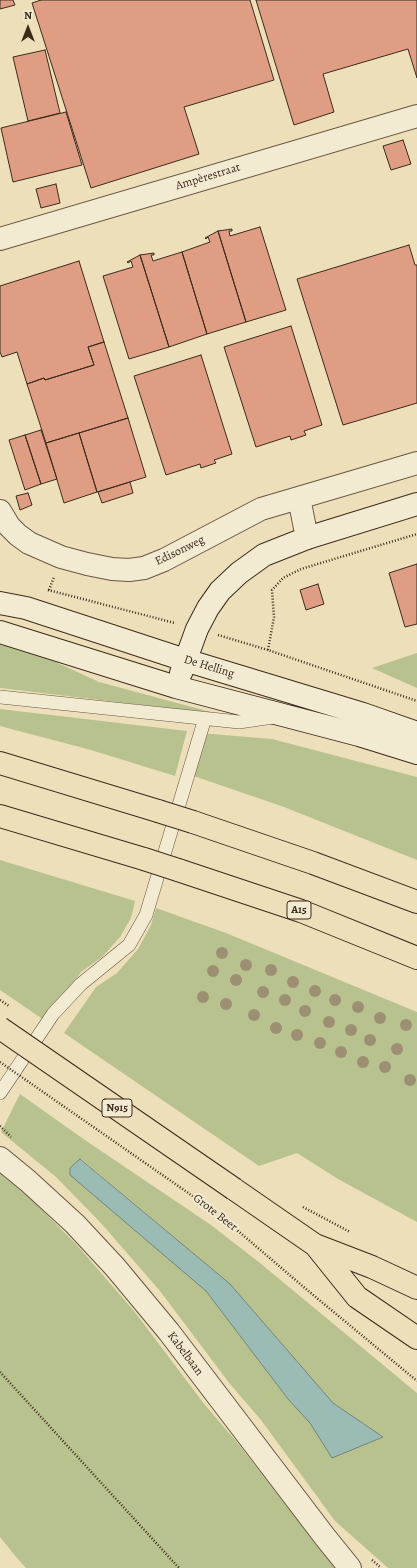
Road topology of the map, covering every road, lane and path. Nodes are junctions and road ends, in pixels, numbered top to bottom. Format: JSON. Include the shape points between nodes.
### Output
{"nodes":[{"id":1,"x":417,"y":116,"type":"edge"},
{"id":2,"x":0,"y":239,"type":"edge"},
{"id":3,"x":417,"y":463,"type":"edge"},
{"id":4,"x":299,"y":498,"type":"junction"},
{"id":5,"x":417,"y":504,"type":"edge"},
{"id":6,"x":0,"y":511,"type":"edge"},
{"id":7,"x":417,"y":534,"type":"edge"},
{"id":8,"x":307,"y":538,"type":"junction"},
{"id":9,"x":42,"y":588,"type":"dead end"},
{"id":10,"x":0,"y":603,"type":"edge"},
{"id":11,"x":197,"y":629,"type":"junction"},
{"id":12,"x":0,"y":632,"type":"edge"},
{"id":13,"x":268,"y":650,"type":"junction"},
{"id":14,"x":185,"y":660,"type":"junction"},
{"id":15,"x":176,"y":687,"type":"junction"},
{"id":16,"x":0,"y":697,"type":"edge"},
{"id":17,"x":417,"y":701,"type":"edge"},
{"id":18,"x":285,"y":715,"type":"junction"},
{"id":19,"x":205,"y":718,"type":"junction"},
{"id":20,"x":417,"y":733,"type":"edge"},
{"id":21,"x":417,"y":753,"type":"edge"},
{"id":22,"x":0,"y":763,"type":"edge"},
{"id":23,"x":0,"y":816,"type":"edge"},
{"id":24,"x":417,"y":902,"type":"edge"},
{"id":25,"x":417,"y":958,"type":"edge"},
{"id":26,"x":0,"y":1028,"type":"edge"},
{"id":27,"x":0,"y":1062,"type":"edge"},
{"id":28,"x":0,"y":1093,"type":"edge"},
{"id":29,"x":0,"y":1158,"type":"edge"},
{"id":30,"x":300,"y":1205,"type":"dead end"},
{"id":31,"x":354,"y":1234,"type":"dead end"},
{"id":32,"x":315,"y":1245,"type":"junction"},
{"id":33,"x":417,"y":1288,"type":"edge"},
{"id":34,"x":417,"y":1338,"type":"edge"},
{"id":35,"x":0,"y":1372,"type":"edge"},
{"id":36,"x":417,"y":1381,"type":"edge"},
{"id":37,"x":179,"y":1568,"type":"edge"},
{"id":38,"x":350,"y":1568,"type":"edge"}],
"edges":[{"from":1,"to":2,"type":"street","name":"Ampèrestraat"},
{"from":3,"to":4,"type":"street","name":"Edisonweg"},
{"from":4,"to":6,"type":"street","name":"Edisonweg","via":[[261,509],[164,560],[144,568],[129,570],[112,569],[61,557],[30,543],[9,526]]},
{"from":4,"to":8,"type":"street"},
{"from":5,"to":8,"type":"street"},
{"from":7,"to":13,"type":"path","via":[[301,569],[283,578],[272,590],[274,617]]},
{"from":8,"to":11,"type":"street","via":[[264,555],[239,573],[220,591]]},
{"from":9,"to":11,"type":"path"},
{"from":10,"to":14,"type":"street","name":"De Helling","via":[[26,608]]},
{"from":11,"to":13,"type":"path"},
{"from":11,"to":14,"type":"street"},
{"from":12,"to":15,"type":"street"},
{"from":13,"to":17,"type":"path"},
{"from":14,"to":15,"type":"street"},
{"from":14,"to":20,"type":"street","name":"De Helling"},
{"from":15,"to":18,"type":"street"},
{"from":16,"to":19,"type":"lane"},
{"from":18,"to":19,"type":"lane","via":[[239,722]]},
{"from":18,"to":21,"type":"street","via":[[359,734]]},
{"from":19,"to":28,"type":"lane","via":[[146,915],[129,945],[81,984],[54,1014]]},
{"from":22,"to":24,"type":"main road","bridge":true,"via":[[193,822]]},
{"from":23,"to":25,"type":"main road","number":"A15","bridge":true,"via":[[144,859],[301,911]]},
{"from":26,"to":32,"type":"main road","number":"N915","bridge":true},
{"from":27,"to":36,"type":"path","name":"Grote Beer","bridge":true,"via":[[217,1213]]},
{"from":29,"to":38,"type":"street","name":"Kabelbaan","via":[[75,1224],[115,1267],[169,1332]]},
{"from":30,"to":31,"type":"path"},
{"from":32,"to":33,"type":"main road","number":"N915"},
{"from":32,"to":34,"type":"main road","number":"N915","via":[[357,1297]]},
{"from":35,"to":37,"type":"path"}]}
